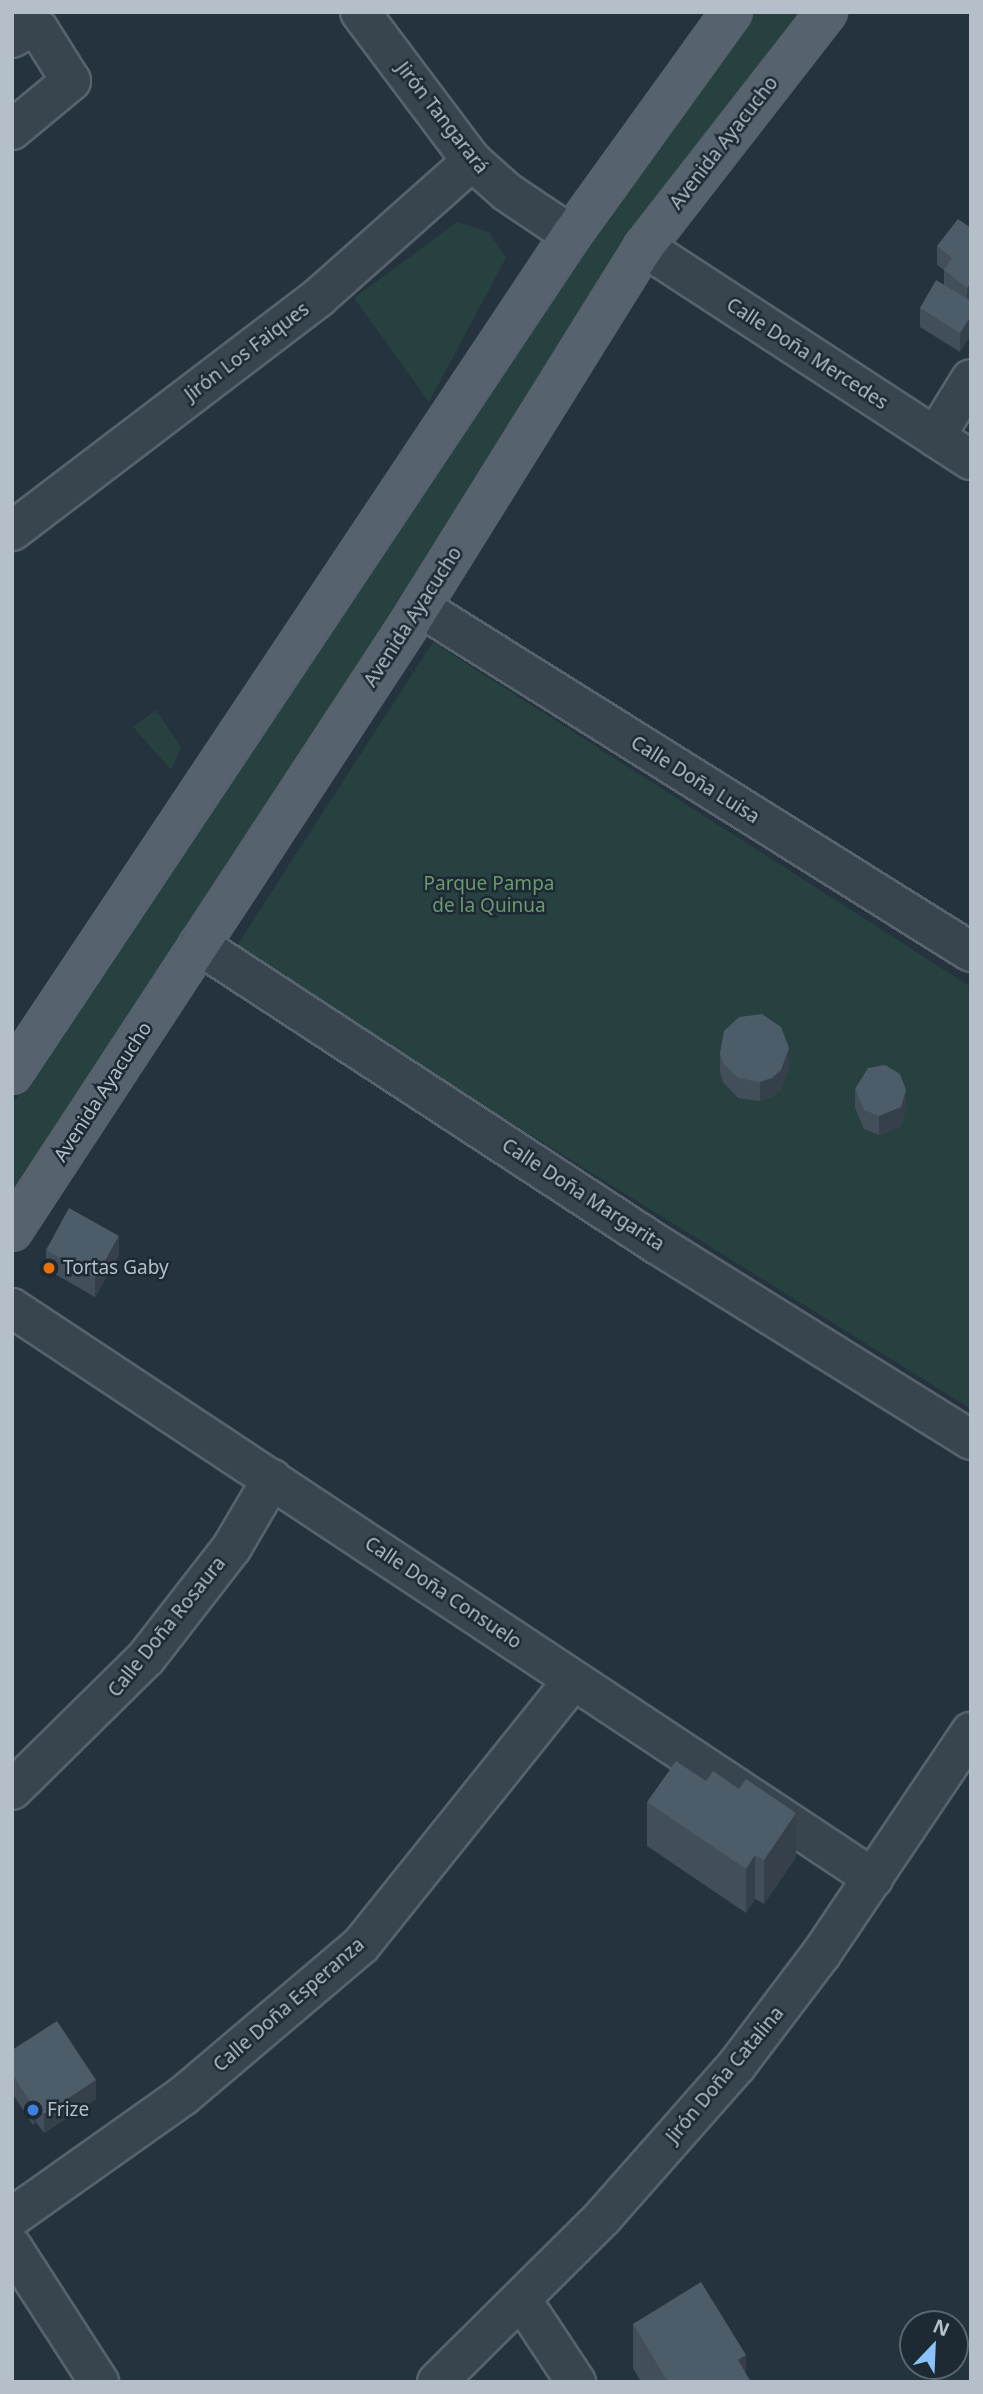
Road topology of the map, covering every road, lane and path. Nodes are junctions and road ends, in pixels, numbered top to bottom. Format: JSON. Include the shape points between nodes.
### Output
{"nodes":[{"id":1,"x":360,"y":12,"type":"edge"},
{"id":2,"x":732,"y":12,"type":"edge"},
{"id":3,"x":827,"y":12,"type":"edge"},
{"id":4,"x":12,"y":38,"type":"edge"},
{"id":5,"x":12,"y":130,"type":"edge"},
{"id":6,"x":472,"y":161,"type":"junction"},
{"id":7,"x":570,"y":235,"type":"junction"},
{"id":8,"x":644,"y":247,"type":"junction"},
{"id":9,"x":971,"y":379,"type":"edge"},
{"id":10,"x":935,"y":437,"type":"junction"},
{"id":11,"x":971,"y":460,"type":"edge"},
{"id":12,"x":12,"y":531,"type":"edge"},
{"id":13,"x":420,"y":607,"type":"junction"},
{"id":14,"x":199,"y":945,"type":"junction"},
{"id":15,"x":971,"y":952,"type":"edge"},
{"id":16,"x":12,"y":1074,"type":"edge"},
{"id":17,"x":12,"y":1231,"type":"edge"},
{"id":18,"x":12,"y":1308,"type":"edge"},
{"id":19,"x":971,"y":1440,"type":"edge"},
{"id":20,"x":272,"y":1479,"type":"junction"},
{"id":21,"x":573,"y":1680,"type":"junction"},
{"id":22,"x":971,"y":1732,"type":"edge"},
{"id":23,"x":12,"y":1790,"type":"edge"},
{"id":24,"x":873,"y":1878,"type":"junction"},
{"id":25,"x":12,"y":2217,"type":"edge"},
{"id":26,"x":12,"y":2247,"type":"edge"},
{"id":27,"x":521,"y":2299,"type":"junction"},
{"id":28,"x":99,"y":2382,"type":"edge"},
{"id":29,"x":436,"y":2382,"type":"edge"},
{"id":30,"x":576,"y":2382,"type":"edge"}],
"edges":[{"from":1,"to":6,"type":"street","name":"Jirón Tangarará"},
{"from":2,"to":7,"type":"main road"},
{"from":3,"to":8,"type":"main road","name":"Avenida Ayacucho"},
{"from":4,"to":5,"type":"street","via":[[32,26],[39,30],[71,81]]},
{"from":6,"to":7,"type":"street","name":"Jirón Tangarará","via":[[489,179]]},
{"from":6,"to":12,"type":"street","name":"Jirón Los Faiques","via":[[319,297]]},
{"from":7,"to":16,"type":"main road"},
{"from":8,"to":10,"type":"street","name":"Calle Doña Mercedes"},
{"from":8,"to":13,"type":"main road","name":"Avenida Ayacucho"},
{"from":9,"to":10,"type":"street"},
{"from":10,"to":11,"type":"street","name":"Calle Doña Mercedes"},
{"from":13,"to":14,"type":"main road","name":"Avenida Ayacucho"},
{"from":13,"to":15,"type":"street","name":"Calle Doña Luisa"},
{"from":14,"to":17,"type":"main road","name":"Avenida Ayacucho"},
{"from":14,"to":19,"type":"street","name":"Calle Doña Margarita","via":[[658,1245]]},
{"from":18,"to":20,"type":"street","name":"Calle Doña Consuelo"},
{"from":20,"to":21,"type":"street","name":"Calle Doña Consuelo"},
{"from":20,"to":23,"type":"street","name":"Calle Doña Rosaura","via":[[232,1547],[146,1658],[64,1744]]},
{"from":21,"to":24,"type":"street","name":"Calle Doña Consuelo"},
{"from":21,"to":25,"type":"street","name":"Calle Doña Esperanza","via":[[361,1945],[183,2096]]},
{"from":22,"to":24,"type":"street","name":"Jirón Doña Catalina"},
{"from":24,"to":27,"type":"street","name":"Jirón Doña Catalina","via":[[737,2065],[603,2217]]},
{"from":26,"to":28,"type":"street"},
{"from":27,"to":29,"type":"street","name":"Jirón Doña Catalina"},
{"from":27,"to":30,"type":"street"}]}
